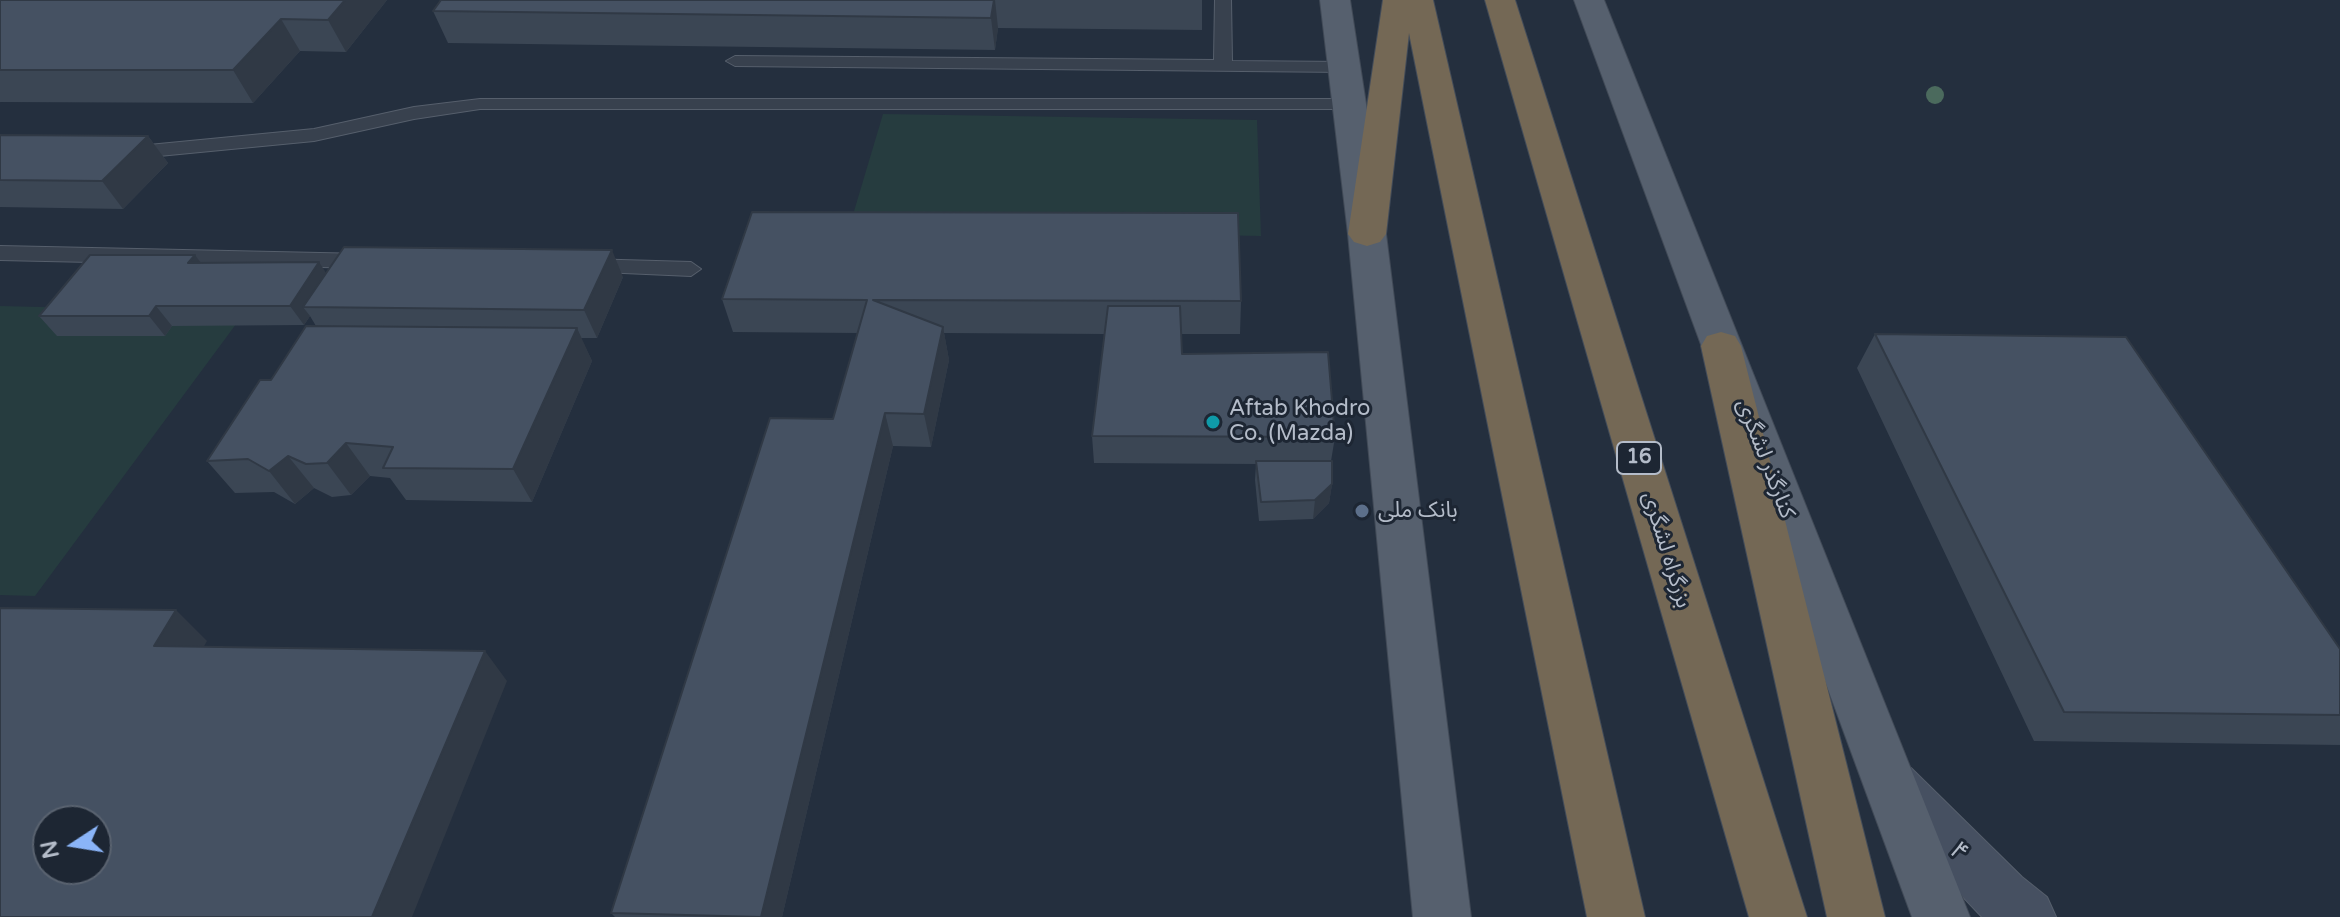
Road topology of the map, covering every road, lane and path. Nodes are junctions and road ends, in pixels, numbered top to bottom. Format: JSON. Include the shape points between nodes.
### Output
{"nodes":[{"id":1,"x":1223,"y":0,"type":"edge"},
{"id":2,"x":1335,"y":0,"type":"edge"},
{"id":3,"x":1398,"y":0,"type":"edge"},
{"id":4,"x":1418,"y":0,"type":"edge"},
{"id":5,"x":1500,"y":0,"type":"edge"},
{"id":6,"x":1589,"y":0,"type":"edge"},
{"id":7,"x":1604,"y":0,"type":"edge"},
{"id":8,"x":735,"y":61,"type":"dead end"},
{"id":9,"x":1223,"y":66,"type":"junction"},
{"id":10,"x":1347,"y":85,"type":"junction"},
{"id":11,"x":1625,"y":92,"type":"junction"},
{"id":12,"x":115,"y":153,"type":"edge"},
{"id":13,"x":1367,"y":234,"type":"junction"},
{"id":14,"x":0,"y":253,"type":"edge"},
{"id":15,"x":393,"y":262,"type":"edge"},
{"id":16,"x":566,"y":266,"type":"edge"},
{"id":17,"x":691,"y":269,"type":"dead end"},
{"id":18,"x":1721,"y":346,"type":"junction"},
{"id":19,"x":1891,"y":784,"type":"junction"},
{"id":20,"x":1442,"y":917,"type":"edge"},
{"id":21,"x":1616,"y":917,"type":"edge"},
{"id":22,"x":1778,"y":917,"type":"edge"},
{"id":23,"x":1856,"y":917,"type":"edge"},
{"id":24,"x":1941,"y":917,"type":"edge"},
{"id":25,"x":2027,"y":917,"type":"edge"}],
"edges":[{"from":1,"to":9,"type":"lane"},
{"from":2,"to":10,"type":"main road"},
{"from":3,"to":13,"type":"highway"},
{"from":4,"to":21,"type":"highway"},
{"from":5,"to":22,"type":"highway","name":"بزرگراه لشگری","number":"16"},
{"from":6,"to":11,"type":"main road","name":"کنارگذر لشگری"},
{"from":7,"to":11,"type":"main road"},
{"from":8,"to":9,"type":"lane"},
{"from":9,"to":10,"type":"lane"},
{"from":10,"to":12,"type":"lane","via":[[480,104],[314,135]]},
{"from":10,"to":13,"type":"main road"},
{"from":11,"to":18,"type":"main road","name":"کنارگذر لشگری"},
{"from":13,"to":20,"type":"main road"},
{"from":14,"to":15,"type":"lane"},
{"from":16,"to":17,"type":"lane"},
{"from":18,"to":19,"type":"main road","name":"کنارگذر لشگری"},
{"from":18,"to":23,"type":"highway"},
{"from":19,"to":24,"type":"main road","name":"کنارگذر لشگری"},
{"from":19,"to":25,"type":"street","name":"۴"}]}
